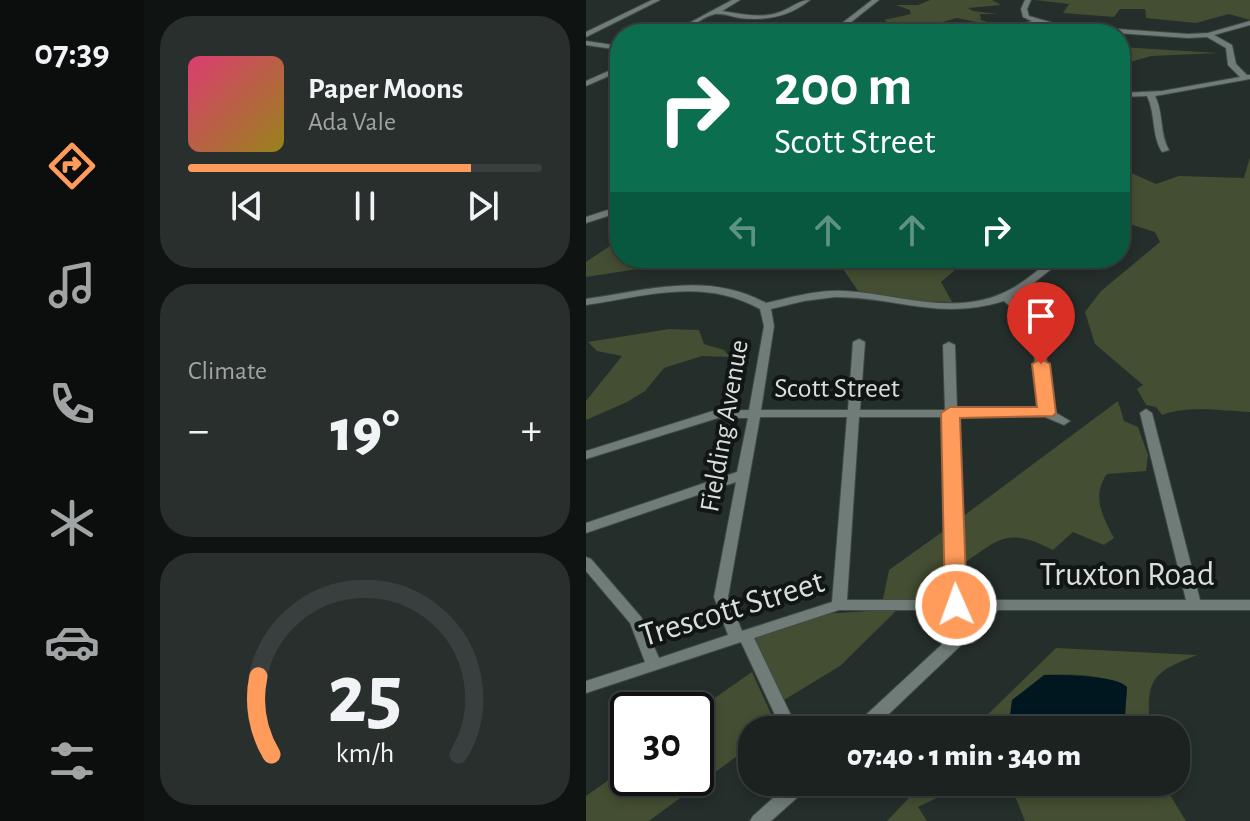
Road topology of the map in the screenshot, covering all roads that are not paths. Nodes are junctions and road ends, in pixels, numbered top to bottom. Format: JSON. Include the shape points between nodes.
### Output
{"nodes":[{"id":1,"x":657,"y":0,"type":"edge"},
{"id":2,"x":737,"y":0,"type":"edge"},
{"id":3,"x":807,"y":0,"type":"edge"},
{"id":4,"x":876,"y":0,"type":"edge"},
{"id":5,"x":1028,"y":0,"type":"edge"},
{"id":6,"x":715,"y":12,"type":"junction"},
{"id":7,"x":1035,"y":22,"type":"junction"},
{"id":8,"x":1250,"y":23,"type":"edge"},
{"id":9,"x":692,"y":24,"type":"edge"},
{"id":10,"x":845,"y":24,"type":"edge"},
{"id":11,"x":1028,"y":24,"type":"edge"},
{"id":12,"x":1049,"y":24,"type":"edge"},
{"id":13,"x":1130,"y":31,"type":"edge"},
{"id":14,"x":586,"y":35,"type":"edge"},
{"id":15,"x":1208,"y":35,"type":"junction"},
{"id":16,"x":586,"y":43,"type":"edge"},
{"id":17,"x":610,"y":47,"type":"edge"},
{"id":18,"x":610,"y":73,"type":"edge"},
{"id":19,"x":1248,"y":78,"type":"edge"},
{"id":20,"x":586,"y":84,"type":"edge"},
{"id":21,"x":1150,"y":94,"type":"junction"},
{"id":22,"x":1130,"y":95,"type":"edge"},
{"id":23,"x":1165,"y":150,"type":"dead end"},
{"id":24,"x":610,"y":212,"type":"edge"},
{"id":25,"x":586,"y":220,"type":"edge"},
{"id":26,"x":1046,"y":268,"type":"edge"},
{"id":27,"x":1006,"y":297,"type":"junction"},
{"id":28,"x":586,"y":302,"type":"edge"},
{"id":29,"x":765,"y":307,"type":"junction"},
{"id":30,"x":859,"y":342,"type":"dead end"},
{"id":31,"x":949,"y":345,"type":"dead end"},
{"id":32,"x":755,"y":413,"type":"junction"},
{"id":33,"x":852,"y":413,"type":"junction"},
{"id":34,"x":950,"y":413,"type":"junction"},
{"id":35,"x":1047,"y":413,"type":"junction"},
{"id":36,"x":1146,"y":413,"type":"dead end"},
{"id":37,"x":1064,"y":421,"type":"dead end"},
{"id":38,"x":586,"y":455,"type":"edge"},
{"id":39,"x":743,"y":475,"type":"junction"},
{"id":40,"x":586,"y":528,"type":"edge"},
{"id":41,"x":586,"y":562,"type":"edge"},
{"id":42,"x":1194,"y":604,"type":"junction"},
{"id":43,"x":839,"y":605,"type":"junction"},
{"id":44,"x":956,"y":605,"type":"junction"},
{"id":45,"x":994,"y":605,"type":"junction"},
{"id":46,"x":1250,"y":605,"type":"edge"},
{"id":47,"x":742,"y":637,"type":"junction"},
{"id":48,"x":654,"y":664,"type":"junction"},
{"id":49,"x":586,"y":687,"type":"edge"},
{"id":50,"x":783,"y":716,"type":"edge"},
{"id":51,"x":876,"y":716,"type":"edge"},
{"id":52,"x":787,"y":796,"type":"edge"},
{"id":53,"x":759,"y":821,"type":"edge"}],
"edges":[{"from":1,"to":14,"type":"street"},
{"from":2,"to":6,"type":"street"},
{"from":3,"to":6,"type":"street","via":[[773,18]]},
{"from":4,"to":10,"type":"street"},
{"from":5,"to":7,"type":"street","via":[[1024,13]]},
{"from":6,"to":9,"type":"street"},
{"from":7,"to":11,"type":"street"},
{"from":7,"to":12,"type":"street"},
{"from":8,"to":15,"type":"street"},
{"from":13,"to":15,"type":"street"},
{"from":15,"to":19,"type":"street","via":[[1229,47],[1232,65]]},
{"from":16,"to":17,"type":"street"},
{"from":18,"to":20,"type":"street"},
{"from":19,"to":21,"type":"street"},
{"from":21,"to":22,"type":"street"},
{"from":21,"to":23,"type":"street"},
{"from":24,"to":25,"type":"street"},
{"from":26,"to":27,"type":"street"},
{"from":27,"to":29,"type":"street","via":[[948,307],[819,295]]},
{"from":27,"to":35,"type":"street","via":[[1025,311],[1035,329]]},
{"from":28,"to":29,"type":"street","name":"Fielding Avenue","via":[[717,288]]},
{"from":29,"to":32,"type":"street","name":"Fielding Avenue","via":[[769,326]]},
{"from":30,"to":33,"type":"street"},
{"from":31,"to":34,"type":"street"},
{"from":32,"to":33,"type":"street","name":"Scott Street"},
{"from":32,"to":38,"type":"street","name":"Scott Street","via":[[717,414]]},
{"from":32,"to":39,"type":"street","name":"Fielding Avenue"},
{"from":33,"to":34,"type":"street","name":"Scott Street"},
{"from":33,"to":43,"type":"street"},
{"from":34,"to":35,"type":"street","name":"Scott Street"},
{"from":34,"to":44,"type":"street"},
{"from":35,"to":37,"type":"street"},
{"from":36,"to":42,"type":"street"},
{"from":39,"to":40,"type":"street"},
{"from":39,"to":47,"type":"street","name":"Fielding Avenue","via":[[721,597]]},
{"from":41,"to":48,"type":"street","via":[[636,621]]},
{"from":42,"to":45,"type":"street","name":"Truxton Road"},
{"from":42,"to":46,"type":"street","name":"Truxton Road"},
{"from":43,"to":44,"type":"street","name":"Trescott Street"},
{"from":43,"to":47,"type":"street","name":"Trescott Street"},
{"from":44,"to":45,"type":"street","name":"Trescott Street"},
{"from":45,"to":51,"type":"street"},
{"from":47,"to":48,"type":"street","name":"Trescott Street"},
{"from":47,"to":50,"type":"street","name":"Fielding Avenue"},
{"from":48,"to":49,"type":"street","name":"Trescott Street"},
{"from":52,"to":53,"type":"street"}]}
